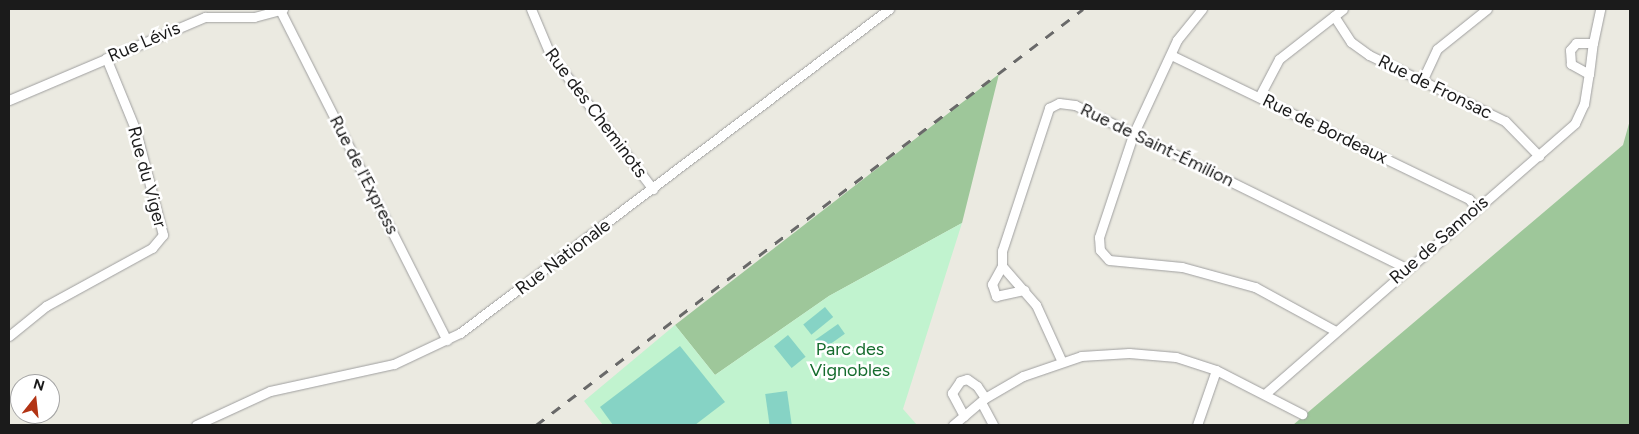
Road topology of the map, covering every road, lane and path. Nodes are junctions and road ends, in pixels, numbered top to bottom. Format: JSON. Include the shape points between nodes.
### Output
{"nodes":[{"id":1,"x":282,"y":9,"type":"edge"},
{"id":2,"x":530,"y":9,"type":"edge"},
{"id":3,"x":889,"y":9,"type":"edge"},
{"id":4,"x":1202,"y":9,"type":"edge"},
{"id":5,"x":1343,"y":9,"type":"edge"},
{"id":6,"x":1487,"y":9,"type":"edge"},
{"id":7,"x":1600,"y":9,"type":"edge"},
{"id":8,"x":1334,"y":16,"type":"junction"},
{"id":9,"x":1593,"y":43,"type":"junction"},
{"id":10,"x":1171,"y":55,"type":"junction"},
{"id":11,"x":106,"y":58,"type":"junction"},
{"id":12,"x":1589,"y":74,"type":"junction"},
{"id":13,"x":1422,"y":80,"type":"junction"},
{"id":14,"x":1259,"y":97,"type":"junction"},
{"id":15,"x":9,"y":100,"type":"edge"},
{"id":16,"x":1133,"y":135,"type":"junction"},
{"id":17,"x":1539,"y":156,"type":"junction"},
{"id":18,"x":653,"y":189,"type":"junction"},
{"id":19,"x":1476,"y":208,"type":"junction"},
{"id":20,"x":1002,"y":266,"type":"junction"},
{"id":21,"x":1406,"y":268,"type":"junction"},
{"id":22,"x":1024,"y":290,"type":"junction"},
{"id":23,"x":1334,"y":330,"type":"junction"},
{"id":24,"x":9,"y":336,"type":"edge"},
{"id":25,"x":447,"y":340,"type":"junction"},
{"id":26,"x":1062,"y":362,"type":"junction"},
{"id":27,"x":1216,"y":370,"type":"junction"},
{"id":28,"x":1266,"y":394,"type":"junction"},
{"id":29,"x":983,"y":400,"type":"junction"},
{"id":30,"x":1302,"y":414,"type":"dead end"},
{"id":31,"x":964,"y":416,"type":"junction"},
{"id":32,"x":196,"y":425,"type":"edge"},
{"id":33,"x":953,"y":425,"type":"edge"},
{"id":34,"x":993,"y":425,"type":"edge"},
{"id":35,"x":1198,"y":425,"type":"edge"}],
"edges":[{"from":1,"to":11,"type":"street","name":"Rue Lévis","via":[[254,18],[205,17]]},
{"from":1,"to":25,"type":"street","name":"Rue de l'Express"},
{"from":2,"to":18,"type":"street","name":"Rue des Cheminots","via":[[550,54]]},
{"from":3,"to":18,"type":"street","name":"Rue Nationale"},
{"from":4,"to":10,"type":"street","via":[[1177,40]]},
{"from":5,"to":8,"type":"street"},
{"from":6,"to":13,"type":"street","via":[[1437,49]]},
{"from":7,"to":9,"type":"street","name":"Rue de Sannois"},
{"from":8,"to":13,"type":"street","name":"Rue de Fronsac","via":[[1351,42]]},
{"from":8,"to":14,"type":"street","via":[[1279,59]]},
{"from":9,"to":12,"type":"street","name":"Rue de Sannois"},
{"from":9,"to":12,"type":"street","via":[[1576,43],[1570,50],[1571,64]]},
{"from":10,"to":14,"type":"street","name":"Rue de Bordeaux"},
{"from":10,"to":16,"type":"street"},
{"from":11,"to":15,"type":"street","name":"Rue Lévis"},
{"from":11,"to":24,"type":"street","name":"Rue du Viger","via":[[138,137],[163,236],[152,248],[46,306]]},
{"from":12,"to":17,"type":"street","name":"Rue de Sannois","via":[[1584,104],[1575,124]]},
{"from":13,"to":17,"type":"street","name":"Rue de Fronsac","via":[[1505,121]]},
{"from":14,"to":19,"type":"street","name":"Rue de Bordeaux","via":[[1469,199]]},
{"from":16,"to":20,"type":"street","name":"Rue de Saint-Émilion","via":[[1067,102],[1049,108],[1002,250]]},
{"from":16,"to":21,"type":"street","name":"Rue de Saint-Émilion"},
{"from":16,"to":23,"type":"street","via":[[1099,237],[1100,250],[1109,260],[1208,272],[1255,288]]},
{"from":17,"to":19,"type":"street","name":"Rue de Sannois"},
{"from":18,"to":25,"type":"street","name":"Rue Nationale","via":[[479,321]]},
{"from":19,"to":21,"type":"street","name":"Rue de Sannois"},
{"from":20,"to":22,"type":"street"},
{"from":20,"to":22,"type":"street","via":[[992,284],[996,296]]},
{"from":21,"to":23,"type":"street","name":"Rue de Sannois"},
{"from":22,"to":26,"type":"street","via":[[1050,333]]},
{"from":23,"to":28,"type":"street","name":"Rue de Sannois"},
{"from":25,"to":32,"type":"street","name":"Rue Nationale","via":[[387,366],[262,394]]},
{"from":26,"to":27,"type":"street","via":[[1129,353],[1176,357]]},
{"from":26,"to":29,"type":"street","via":[[1023,376]]},
{"from":27,"to":28,"type":"street"},
{"from":27,"to":35,"type":"street"},
{"from":28,"to":30,"type":"street"},
{"from":29,"to":31,"type":"street"},
{"from":29,"to":31,"type":"street","via":[[977,386],[967,379],[960,381],[952,393]]},
{"from":29,"to":34,"type":"street"},
{"from":31,"to":33,"type":"street"}]}
